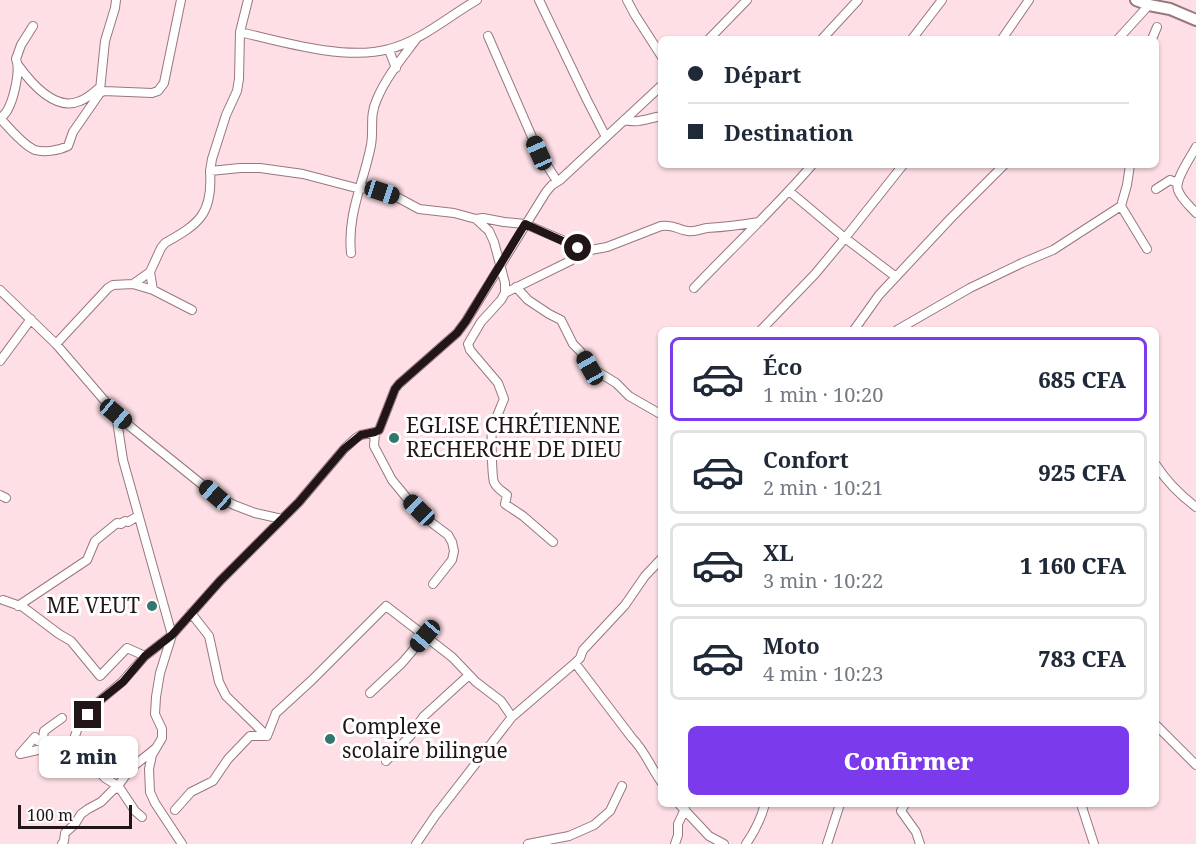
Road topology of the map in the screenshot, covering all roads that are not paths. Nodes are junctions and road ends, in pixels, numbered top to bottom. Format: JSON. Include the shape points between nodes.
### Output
{"nodes":[{"id":1,"x":116,"y":0,"type":"edge"},
{"id":2,"x":181,"y":0,"type":"edge"},
{"id":3,"x":248,"y":0,"type":"edge"},
{"id":4,"x":477,"y":0,"type":"edge"},
{"id":5,"x":539,"y":0,"type":"edge"},
{"id":6,"x":627,"y":0,"type":"edge"},
{"id":7,"x":747,"y":0,"type":"edge"},
{"id":8,"x":858,"y":0,"type":"edge"},
{"id":9,"x":942,"y":0,"type":"edge"},
{"id":10,"x":1029,"y":0,"type":"edge"},
{"id":11,"x":1136,"y":0,"type":"edge"},
{"id":12,"x":1149,"y":5,"type":"junction"},
{"id":13,"x":1172,"y":5,"type":"edge"},
{"id":14,"x":1196,"y":20,"type":"edge"},
{"id":15,"x":33,"y":26,"type":"dead end"},
{"id":16,"x":1157,"y":27,"type":"dead end"},
{"id":17,"x":240,"y":32,"type":"junction"},
{"id":18,"x":488,"y":36,"type":"dead end"},
{"id":19,"x":712,"y":36,"type":"edge"},
{"id":20,"x":825,"y":36,"type":"edge"},
{"id":21,"x":914,"y":36,"type":"edge"},
{"id":22,"x":1004,"y":36,"type":"edge"},
{"id":23,"x":1121,"y":36,"type":"edge"},
{"id":24,"x":1153,"y":36,"type":"edge"},
{"id":25,"x":418,"y":37,"type":"junction"},
{"id":26,"x":389,"y":50,"type":"junction"},
{"id":27,"x":658,"y":51,"type":"edge"},
{"id":28,"x":18,"y":65,"type":"junction"},
{"id":29,"x":396,"y":68,"type":"junction"},
{"id":30,"x":658,"y":89,"type":"edge"},
{"id":31,"x":100,"y":90,"type":"junction"},
{"id":32,"x":658,"y":117,"type":"edge"},
{"id":33,"x":0,"y":118,"type":"edge"},
{"id":34,"x":624,"y":120,"type":"junction"},
{"id":35,"x":606,"y":137,"type":"junction"},
{"id":36,"x":1196,"y":147,"type":"edge"},
{"id":37,"x":809,"y":168,"type":"edge"},
{"id":38,"x":901,"y":168,"type":"edge"},
{"id":39,"x":1001,"y":168,"type":"edge"},
{"id":40,"x":1130,"y":168,"type":"edge"},
{"id":41,"x":210,"y":171,"type":"junction"},
{"id":42,"x":364,"y":178,"type":"junction"},
{"id":43,"x":557,"y":181,"type":"junction"},
{"id":44,"x":1178,"y":183,"type":"junction"},
{"id":45,"x":370,"y":188,"type":"junction"},
{"id":46,"x":360,"y":189,"type":"junction"},
{"id":47,"x":1156,"y":189,"type":"dead end"},
{"id":48,"x":789,"y":191,"type":"junction"},
{"id":49,"x":1120,"y":206,"type":"junction"},
{"id":50,"x":1196,"y":213,"type":"edge"},
{"id":51,"x":476,"y":219,"type":"junction"},
{"id":52,"x":759,"y":222,"type":"junction"},
{"id":53,"x":525,"y":224,"type":"junction"},
{"id":54,"x":845,"y":238,"type":"junction"},
{"id":55,"x":1147,"y":249,"type":"dead end"},
{"id":56,"x":585,"y":251,"type":"junction"},
{"id":57,"x":351,"y":253,"type":"dead end"},
{"id":58,"x":501,"y":265,"type":"junction"},
{"id":59,"x":150,"y":272,"type":"junction"},
{"id":60,"x":896,"y":277,"type":"junction"},
{"id":61,"x":133,"y":284,"type":"junction"},
{"id":62,"x":516,"y":287,"type":"junction"},
{"id":63,"x":694,"y":288,"type":"dead end"},
{"id":64,"x":0,"y":290,"type":"edge"},
{"id":65,"x":153,"y":290,"type":"junction"},
{"id":66,"x":505,"y":293,"type":"junction"},
{"id":67,"x":192,"y":310,"type":"dead end"},
{"id":68,"x":31,"y":320,"type":"junction"},
{"id":69,"x":763,"y":327,"type":"edge"},
{"id":70,"x":856,"y":327,"type":"edge"},
{"id":71,"x":902,"y":327,"type":"edge"},
{"id":72,"x":56,"y":344,"type":"junction"},
{"id":73,"x":0,"y":361,"type":"edge"},
{"id":74,"x":658,"y":413,"type":"edge"},
{"id":75,"x":116,"y":414,"type":"junction"},
{"id":76,"x":375,"y":432,"type":"junction"},
{"id":77,"x":1159,"y":470,"type":"edge"},
{"id":78,"x":1196,"y":507,"type":"edge"},
{"id":79,"x":138,"y":516,"type":"junction"},
{"id":80,"x":282,"y":519,"type":"junction"},
{"id":81,"x":553,"y":542,"type":"dead end"},
{"id":82,"x":658,"y":562,"type":"edge"},
{"id":83,"x":433,"y":584,"type":"dead end"},
{"id":84,"x":3,"y":600,"type":"dead end"},
{"id":85,"x":18,"y":606,"type":"junction"},
{"id":86,"x":191,"y":613,"type":"junction"},
{"id":87,"x":172,"y":635,"type":"junction"},
{"id":88,"x":425,"y":636,"type":"junction"},
{"id":89,"x":145,"y":656,"type":"junction"},
{"id":90,"x":575,"y":663,"type":"junction"},
{"id":91,"x":469,"y":675,"type":"junction"},
{"id":92,"x":370,"y":693,"type":"dead end"},
{"id":93,"x":512,"y":717,"type":"junction"},
{"id":94,"x":62,"y":718,"type":"dead end"},
{"id":95,"x":1159,"y":728,"type":"edge"},
{"id":96,"x":267,"y":736,"type":"junction"},
{"id":97,"x":74,"y":742,"type":"junction"},
{"id":98,"x":156,"y":748,"type":"junction"},
{"id":99,"x":386,"y":761,"type":"dead end"},
{"id":100,"x":1196,"y":765,"type":"edge"},
{"id":101,"x":658,"y":778,"type":"edge"},
{"id":102,"x":622,"y":786,"type":"dead end"},
{"id":103,"x":119,"y":787,"type":"junction"},
{"id":104,"x":682,"y":807,"type":"edge"},
{"id":105,"x":764,"y":807,"type":"edge"},
{"id":106,"x":839,"y":807,"type":"edge"},
{"id":107,"x":904,"y":807,"type":"edge"},
{"id":108,"x":1082,"y":807,"type":"edge"},
{"id":109,"x":175,"y":810,"type":"dead end"},
{"id":110,"x":142,"y":817,"type":"dead end"},
{"id":111,"x":62,"y":844,"type":"edge"},
{"id":112,"x":182,"y":844,"type":"edge"},
{"id":113,"x":416,"y":844,"type":"edge"},
{"id":114,"x":528,"y":844,"type":"edge"},
{"id":115,"x":675,"y":844,"type":"edge"},
{"id":116,"x":724,"y":844,"type":"edge"},
{"id":117,"x":746,"y":844,"type":"edge"},
{"id":118,"x":826,"y":844,"type":"edge"},
{"id":119,"x":920,"y":844,"type":"edge"},
{"id":120,"x":1094,"y":844,"type":"edge"}],
"edges":[{"from":1,"to":31,"type":"street","via":[[105,41]]},
{"from":2,"to":31,"type":"street","via":[[161,88],[152,93]]},
{"from":3,"to":17,"type":"street"},
{"from":4,"to":25,"type":"street"},
{"from":5,"to":35,"type":"street"},
{"from":6,"to":27,"type":"street"},
{"from":7,"to":19,"type":"street"},
{"from":8,"to":20,"type":"street"},
{"from":9,"to":21,"type":"street"},
{"from":10,"to":22,"type":"street"},
{"from":11,"to":12,"type":"highway"},
{"from":12,"to":13,"type":"highway"},
{"from":12,"to":23,"type":"street"},
{"from":13,"to":14,"type":"highway"},
{"from":15,"to":28,"type":"street","via":[[21,45]]},
{"from":16,"to":24,"type":"street"},
{"from":17,"to":26,"type":"street","via":[[311,49]]},
{"from":17,"to":41,"type":"street","via":[[237,91]]},
{"from":18,"to":43,"type":"street","via":[[539,153]]},
{"from":25,"to":26,"type":"street"},
{"from":25,"to":29,"type":"street"},
{"from":26,"to":29,"type":"street"},
{"from":28,"to":31,"type":"street","via":[[42,91],[65,104]]},
{"from":28,"to":33,"type":"street","via":[[7,111]]},
{"from":29,"to":42,"type":"street","via":[[373,109],[372,144]]},
{"from":30,"to":34,"type":"street"},
{"from":31,"to":33,"type":"street","via":[[66,148],[34,149]]},
{"from":32,"to":34,"type":"street","via":[[639,122]]},
{"from":34,"to":35,"type":"street"},
{"from":35,"to":43,"type":"street"},
{"from":36,"to":44,"type":"street"},
{"from":37,"to":48,"type":"street"},
{"from":38,"to":54,"type":"street"},
{"from":39,"to":60,"type":"street"},
{"from":40,"to":49,"type":"street"},
{"from":41,"to":46,"type":"street","via":[[260,168]]},
{"from":41,"to":59,"type":"street","via":[[209,198],[202,217],[165,243]]},
{"from":42,"to":45,"type":"street"},
{"from":42,"to":46,"type":"street"},
{"from":43,"to":53,"type":"street"},
{"from":44,"to":47,"type":"street","via":[[1170,180]]},
{"from":44,"to":50,"type":"street","via":[[1184,201]]},
{"from":45,"to":46,"type":"street"},
{"from":45,"to":51,"type":"street","via":[[419,209]]},
{"from":46,"to":57,"type":"street","via":[[351,221]]},
{"from":48,"to":52,"type":"street"},
{"from":48,"to":54,"type":"street"},
{"from":49,"to":55,"type":"street"},
{"from":49,"to":71,"type":"street","via":[[1053,250],[970,288]]},
{"from":51,"to":53,"type":"street"},
{"from":51,"to":58,"type":"street","via":[[489,231]]},
{"from":52,"to":56,"type":"street","via":[[696,231],[661,226],[607,247]]},
{"from":52,"to":63,"type":"street"},
{"from":53,"to":56,"type":"street"},
{"from":53,"to":58,"type":"street"},
{"from":54,"to":60,"type":"street"},
{"from":54,"to":69,"type":"street"},
{"from":56,"to":62,"type":"street"},
{"from":58,"to":66,"type":"street"},
{"from":58,"to":76,"type":"street","via":[[457,333],[395,389]]},
{"from":59,"to":61,"type":"street"},
{"from":59,"to":65,"type":"street"},
{"from":60,"to":70,"type":"street"},
{"from":61,"to":65,"type":"street"},
{"from":61,"to":72,"type":"street","via":[[108,288]]},
{"from":62,"to":66,"type":"street"},
{"from":62,"to":74,"type":"street","via":[[528,300],[561,320],[590,368]]},
{"from":64,"to":68,"type":"street"},
{"from":65,"to":67,"type":"street"},
{"from":66,"to":81,"type":"street","via":[[468,344],[498,383],[504,399],[492,431],[493,481],[507,495],[505,504]]},
{"from":68,"to":72,"type":"street"},
{"from":68,"to":73,"type":"street"},
{"from":72,"to":75,"type":"street"},
{"from":75,"to":79,"type":"street"},
{"from":75,"to":80,"type":"street","via":[[215,495],[255,513]]},
{"from":76,"to":80,"type":"street","via":[[361,435],[344,449]]},
{"from":76,"to":83,"type":"street","via":[[374,446],[392,480],[452,542],[452,560]]},
{"from":77,"to":78,"type":"street"},
{"from":79,"to":85,"type":"street","via":[[117,523],[95,541],[87,560]]},
{"from":79,"to":87,"type":"street"},
{"from":80,"to":86,"type":"street"},
{"from":82,"to":90,"type":"street"},
{"from":84,"to":85,"type":"street"},
{"from":85,"to":89,"type":"street","via":[[71,641],[100,676],[127,648]]},
{"from":86,"to":87,"type":"street"},
{"from":86,"to":96,"type":"street","via":[[208,636],[226,696]]},
{"from":87,"to":89,"type":"street"},
{"from":87,"to":98,"type":"street","via":[[156,697],[155,714],[162,738]]},
{"from":88,"to":91,"type":"street"},
{"from":88,"to":92,"type":"street"},
{"from":88,"to":96,"type":"street","via":[[386,606],[276,713]]},
{"from":89,"to":97,"type":"street","via":[[123,682],[98,702],[78,727]]},
{"from":90,"to":93,"type":"street"},
{"from":90,"to":101,"type":"street","via":[[640,746]]},
{"from":91,"to":93,"type":"street","via":[[501,701]]},
{"from":91,"to":99,"type":"street","via":[[423,717]]},
{"from":93,"to":113,"type":"street"},
{"from":94,"to":97,"type":"street","via":[[44,731],[43,738],[38,741],[35,736],[20,754]]},
{"from":95,"to":100,"type":"street"},
{"from":96,"to":109,"type":"street","via":[[250,736],[213,781],[191,792]]},
{"from":97,"to":103,"type":"street","via":[[105,778]]},
{"from":98,"to":103,"type":"street","via":[[130,769]]},
{"from":98,"to":112,"type":"street","via":[[148,769],[150,792]]},
{"from":102,"to":114,"type":"street","via":[[610,811],[594,825],[569,836]]},
{"from":103,"to":110,"type":"street"},
{"from":103,"to":111,"type":"street","via":[[81,814]]},
{"from":104,"to":115,"type":"street"},
{"from":104,"to":116,"type":"street","via":[[709,836]]},
{"from":105,"to":117,"type":"street"},
{"from":106,"to":118,"type":"street"},
{"from":107,"to":119,"type":"street","via":[[902,811]]},
{"from":108,"to":120,"type":"street"}]}
